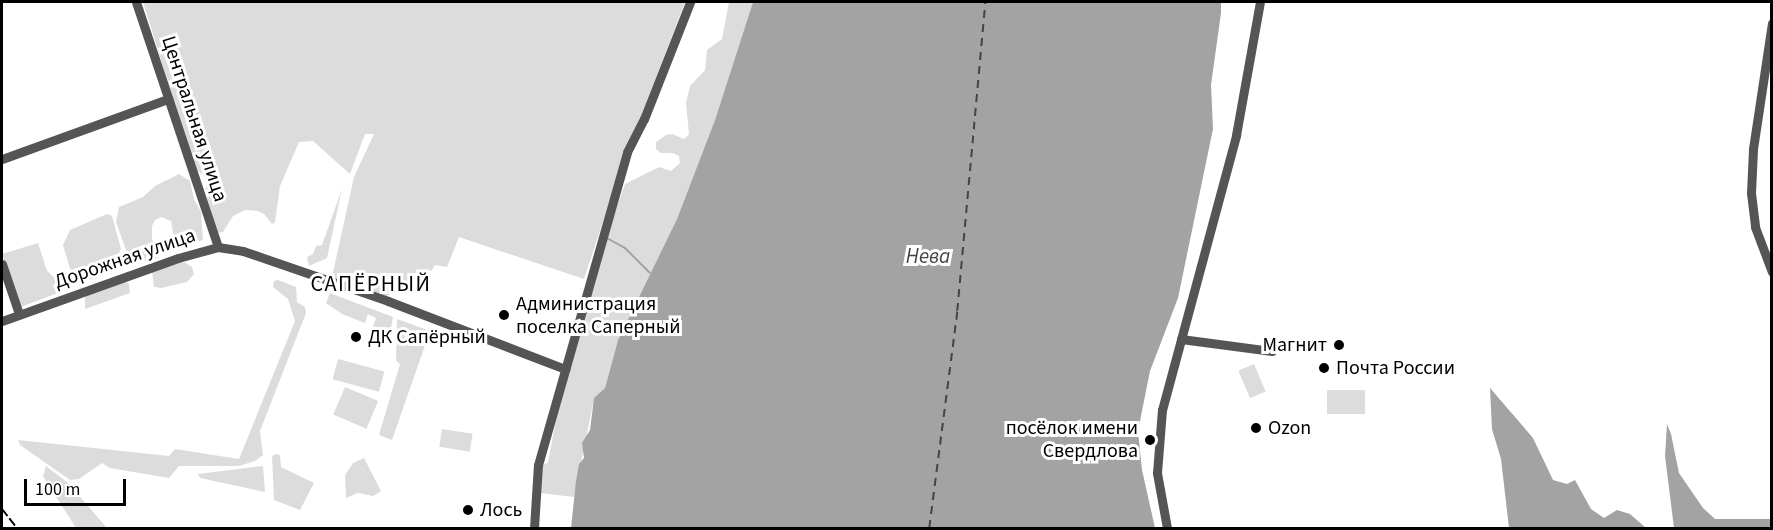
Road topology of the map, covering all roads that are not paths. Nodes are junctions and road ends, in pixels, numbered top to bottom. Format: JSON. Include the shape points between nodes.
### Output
{"nodes":[{"id":1,"x":136,"y":2,"type":"edge"},
{"id":2,"x":690,"y":2,"type":"edge"},
{"id":3,"x":1260,"y":2,"type":"edge"},
{"id":4,"x":1772,"y":23,"type":"edge"},
{"id":5,"x":168,"y":99,"type":"junction"},
{"id":6,"x":2,"y":159,"type":"edge"},
{"id":7,"x":218,"y":247,"type":"junction"},
{"id":8,"x":2,"y":264,"type":"edge"},
{"id":9,"x":1772,"y":272,"type":"edge"},
{"id":10,"x":19,"y":315,"type":"junction"},
{"id":11,"x":2,"y":321,"type":"edge"},
{"id":12,"x":1181,"y":339,"type":"junction"},
{"id":13,"x":1272,"y":351,"type":"dead end"},
{"id":14,"x":565,"y":369,"type":"junction"},
{"id":15,"x":534,"y":528,"type":"edge"},
{"id":16,"x":1167,"y":528,"type":"edge"}],
"edges":[{"from":1,"to":5,"type":"street","name":"Центральная улица"},
{"from":2,"to":14,"type":"street","via":[[627,152]]},
{"from":3,"to":12,"type":"street","via":[[1236,135]]},
{"from":4,"to":9,"type":"street","via":[[1753,149],[1751,193],[1755,227]]},
{"from":5,"to":6,"type":"street"},
{"from":5,"to":7,"type":"street","name":"Центральная улица"},
{"from":7,"to":10,"type":"street","name":"Дорожная улица"},
{"from":7,"to":14,"type":"street","name":"Дорожная улица","via":[[243,251],[388,301]]},
{"from":8,"to":10,"type":"street"},
{"from":10,"to":11,"type":"street","name":"Дорожная улица"},
{"from":12,"to":13,"type":"street"},
{"from":12,"to":16,"type":"street","via":[[1158,440],[1157,473]]},
{"from":14,"to":15,"type":"street","via":[[538,465]]}]}
